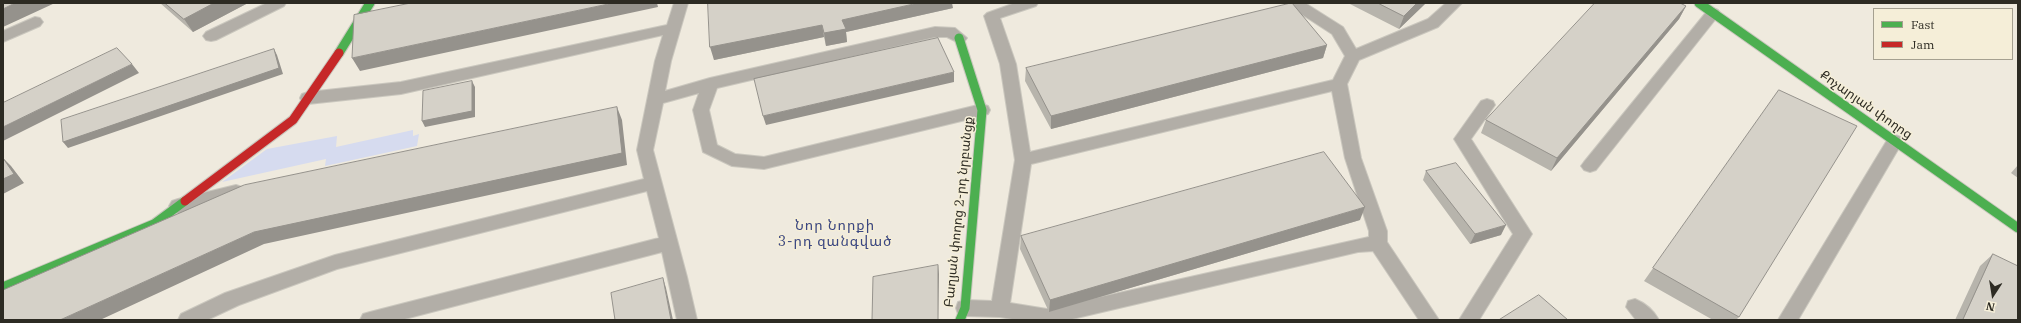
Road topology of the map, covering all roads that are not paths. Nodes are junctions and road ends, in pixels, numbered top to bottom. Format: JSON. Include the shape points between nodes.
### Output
{"nodes":[{"id":1,"x":279,"y":3,"type":"edge"},
{"id":2,"x":370,"y":3,"type":"edge"},
{"id":3,"x":681,"y":3,"type":"edge"},
{"id":4,"x":1030,"y":3,"type":"edge"},
{"id":5,"x":1294,"y":3,"type":"edge"},
{"id":6,"x":1455,"y":3,"type":"edge"},
{"id":7,"x":1699,"y":3,"type":"edge"},
{"id":8,"x":1713,"y":13,"type":"junction"},
{"id":9,"x":35,"y":22,"type":"dead end"},
{"id":10,"x":674,"y":28,"type":"junction"},
{"id":11,"x":211,"y":36,"type":"dead end"},
{"id":12,"x":3,"y":37,"type":"edge"},
{"id":13,"x":959,"y":38,"type":"joint"},
{"id":14,"x":1353,"y":56,"type":"junction"},
{"id":15,"x":710,"y":84,"type":"junction"},
{"id":16,"x":1339,"y":84,"type":"junction"},
{"id":17,"x":308,"y":98,"type":"junction"},
{"id":18,"x":655,"y":99,"type":"junction"},
{"id":19,"x":1487,"y":105,"type":"dead end"},
{"id":20,"x":982,"y":110,"type":"junction"},
{"id":21,"x":1894,"y":141,"type":"junction"},
{"id":22,"x":1023,"y":160,"type":"junction"},
{"id":23,"x":1590,"y":166,"type":"dead end"},
{"id":24,"x":653,"y":183,"type":"junction"},
{"id":25,"x":251,"y":188,"type":"edge"},
{"id":26,"x":176,"y":207,"type":"junction"},
{"id":27,"x":2018,"y":228,"type":"edge"},
{"id":28,"x":669,"y":243,"type":"junction"},
{"id":29,"x":1378,"y":243,"type":"junction"},
{"id":30,"x":3,"y":287,"type":"edge"},
{"id":31,"x":1635,"y":307,"type":"dead end"},
{"id":32,"x":1000,"y":309,"type":"junction"},
{"id":33,"x":963,"y":314,"type":"edge"},
{"id":34,"x":188,"y":320,"type":"edge"},
{"id":35,"x":370,"y":320,"type":"edge"},
{"id":36,"x":687,"y":320,"type":"edge"},
{"id":37,"x":1429,"y":320,"type":"edge"},
{"id":38,"x":1469,"y":320,"type":"edge"},
{"id":39,"x":1649,"y":320,"type":"edge"},
{"id":40,"x":1788,"y":320,"type":"edge"}],
"edges":[{"from":1,"to":11,"type":"lane"},
{"from":2,"to":17,"type":"street"},
{"from":3,"to":10,"type":"lane"},
{"from":4,"to":22,"type":"lane","via":[[992,16],[1008,64]]},
{"from":5,"to":14,"type":"lane","via":[[1338,31]]},
{"from":6,"to":14,"type":"lane","via":[[1433,23]]},
{"from":7,"to":8,"type":"street","name":"Քոչարյան փողոց"},
{"from":8,"to":21,"type":"street","name":"Քոչարյան փողոց"},
{"from":8,"to":23,"type":"lane"},
{"from":9,"to":12,"type":"lane"},
{"from":10,"to":17,"type":"lane","via":[[401,88]]},
{"from":10,"to":18,"type":"lane"},
{"from":13,"to":15,"type":"lane","via":[[950,32],[935,32]]},
{"from":13,"to":20,"type":"street","name":"Բաղյան փողոց 2-րդ նրբանցք"},
{"from":14,"to":16,"type":"lane"},
{"from":15,"to":18,"type":"lane"},
{"from":15,"to":20,"type":"lane","via":[[701,110],[709,148],[732,160],[764,162]]},
{"from":16,"to":22,"type":"lane"},
{"from":16,"to":29,"type":"lane","via":[[1353,158],[1378,231]]},
{"from":17,"to":26,"type":"street","via":[[293,120]]},
{"from":18,"to":24,"type":"lane","via":[[645,150]]},
{"from":19,"to":38,"type":"lane","via":[[1462,139],[1523,234]]},
{"from":20,"to":33,"type":"street","name":"Բաղյան փողոց 2-րդ նրբանցք"},
{"from":21,"to":27,"type":"street","name":"Քոչարյան փողոց"},
{"from":21,"to":40,"type":"lane"},
{"from":22,"to":32,"type":"lane"},
{"from":24,"to":28,"type":"lane"},
{"from":24,"to":34,"type":"lane","via":[[335,262],[232,299]]},
{"from":25,"to":26,"type":"lane"},
{"from":26,"to":30,"type":"street","via":[[154,224]]},
{"from":28,"to":35,"type":"lane"},
{"from":28,"to":36,"type":"lane"},
{"from":29,"to":32,"type":"lane","via":[[1358,245],[1047,318]]},
{"from":29,"to":37,"type":"lane"},
{"from":31,"to":39,"type":"lane"},
{"from":32,"to":33,"type":"lane"}]}
